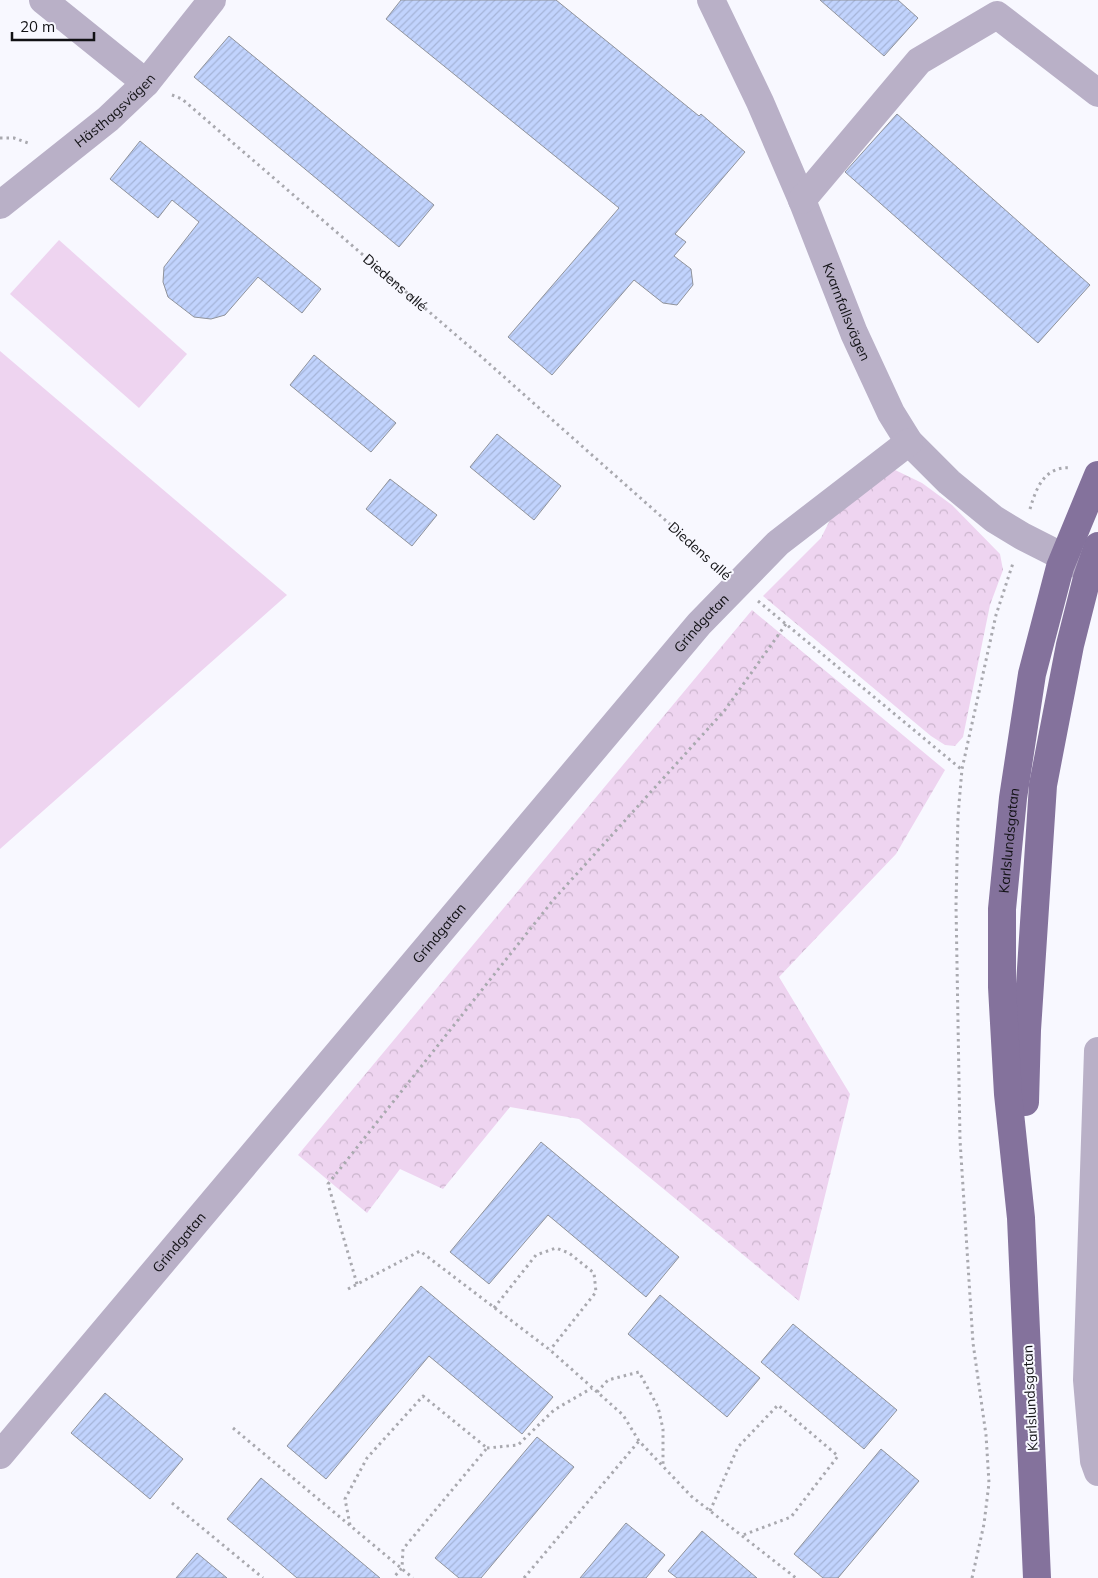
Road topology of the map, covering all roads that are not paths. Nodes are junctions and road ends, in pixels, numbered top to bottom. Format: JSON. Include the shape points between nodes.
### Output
{"nodes":[{"id":1,"x":43,"y":0,"type":"edge"},
{"id":2,"x":212,"y":0,"type":"edge"},
{"id":3,"x":708,"y":3,"type":"edge"},
{"id":4,"x":996,"y":7,"type":"edge"},
{"id":5,"x":146,"y":83,"type":"junction"},
{"id":6,"x":1098,"y":93,"type":"edge"},
{"id":7,"x":802,"y":200,"type":"junction"},
{"id":8,"x":0,"y":205,"type":"edge"},
{"id":9,"x":909,"y":442,"type":"junction"},
{"id":10,"x":1098,"y":475,"type":"edge"},
{"id":11,"x":1064,"y":558,"type":"junction"},
{"id":12,"x":1095,"y":564,"type":"edge"},
{"id":13,"x":1098,"y":1051,"type":"edge"},
{"id":14,"x":1021,"y":1218,"type":"junction"},
{"id":15,"x":0,"y":1455,"type":"edge"},
{"id":16,"x":1098,"y":1472,"type":"edge"},
{"id":17,"x":1038,"y":1578,"type":"edge"}],
"edges":[{"from":1,"to":5,"type":"street"},
{"from":2,"to":5,"type":"street","name":"Hästhagsvägen"},
{"from":3,"to":7,"type":"street","name":"Kvarnfallsvägen","via":[[760,102]]},
{"from":4,"to":6,"type":"street"},
{"from":4,"to":7,"type":"street","via":[[919,61]]},
{"from":5,"to":8,"type":"street","name":"Hästhagsvägen","via":[[108,119]]},
{"from":7,"to":9,"type":"street","name":"Kvarnfallsvägen","via":[[854,333],[891,413]]},
{"from":9,"to":11,"type":"street","name":"Kvarnfallsvägen","via":[[949,482],[994,519]]},
{"from":9,"to":15,"type":"street","name":"Grindgatan","via":[[778,543],[699,624]]},
{"from":10,"to":11,"type":"main road","name":"Karlslundsgatan"},
{"from":11,"to":12,"type":"street","name":"Kvarnfallsvägen"},
{"from":11,"to":14,"type":"main road","name":"Karlslundsgatan","via":[[1032,674],[1013,798],[1002,909],[1006,1055]]},
{"from":12,"to":14,"type":"main road","name":"Karlslundsgatan","via":[[1070,645],[1043,785],[1027,1030]]},
{"from":13,"to":16,"type":"street","via":[[1087,1380],[1094,1461]]},
{"from":14,"to":17,"type":"main road","name":"Karlslundsgatan"}]}
